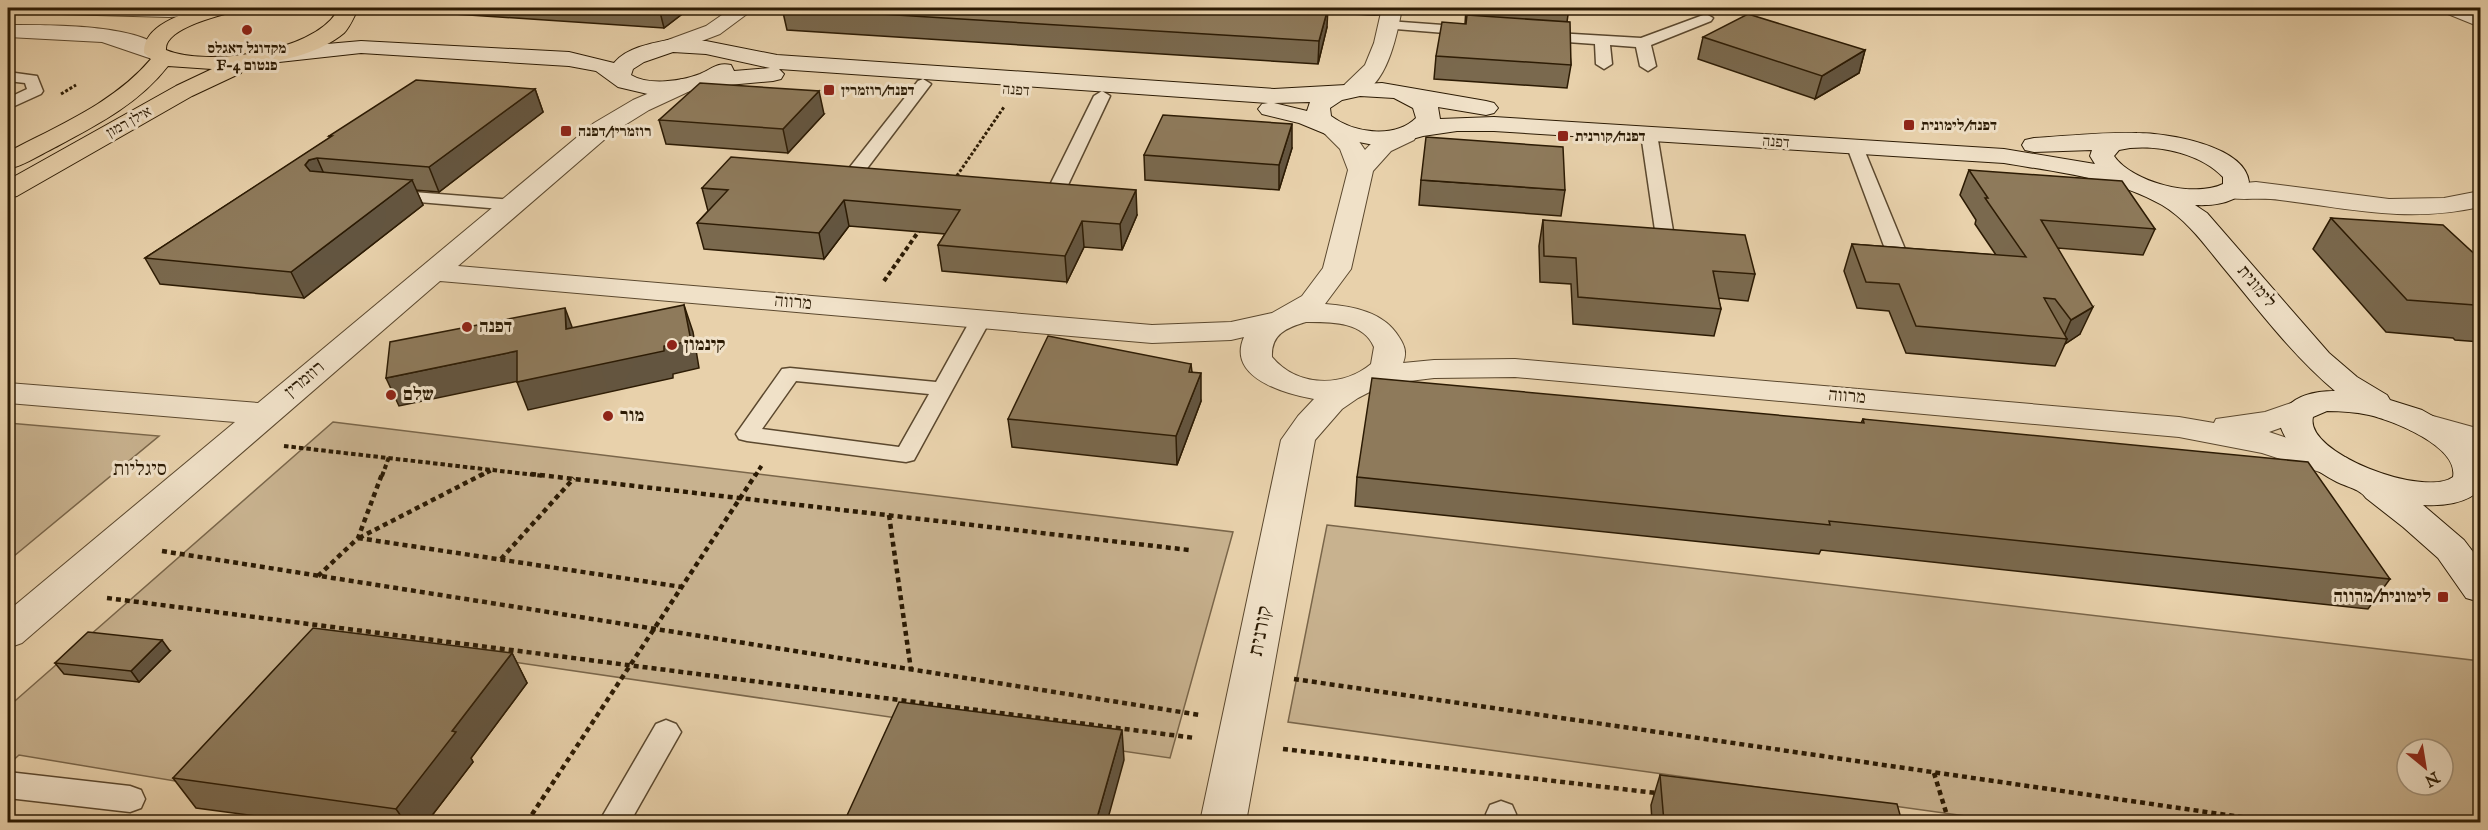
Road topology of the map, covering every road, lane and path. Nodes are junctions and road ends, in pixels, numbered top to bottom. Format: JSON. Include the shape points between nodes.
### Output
{"nodes":[{"id":1,"x":61,"y":8,"type":"edge"},
{"id":2,"x":224,"y":8,"type":"edge"},
{"id":3,"x":1344,"y":8,"type":"edge"},
{"id":4,"x":2451,"y":8,"type":"edge"},
{"id":5,"x":345,"y":9,"type":"edge"},
{"id":6,"x":738,"y":13,"type":"edge"},
{"id":7,"x":1390,"y":14,"type":"edge"},
{"id":8,"x":1706,"y":18,"type":"dead end"},
{"id":9,"x":2481,"y":21,"type":"edge"},
{"id":10,"x":8,"y":31,"type":"edge"},
{"id":11,"x":1483,"y":32,"type":"edge"},
{"id":12,"x":1519,"y":34,"type":"edge"},
{"id":13,"x":1602,"y":40,"type":"junction"},
{"id":14,"x":1644,"y":43,"type":"junction"},
{"id":15,"x":668,"y":47,"type":"junction"},
{"id":16,"x":723,"y":51,"type":"junction"},
{"id":17,"x":159,"y":56,"type":"junction"},
{"id":18,"x":260,"y":58,"type":"junction"},
{"id":19,"x":1381,"y":58,"type":"junction"},
{"id":20,"x":1604,"y":64,"type":"dead end"},
{"id":21,"x":1648,"y":66,"type":"dead end"},
{"id":22,"x":8,"y":77,"type":"edge"},
{"id":23,"x":623,"y":80,"type":"junction"},
{"id":24,"x":693,"y":83,"type":"junction"},
{"id":25,"x":923,"y":84,"type":"junction"},
{"id":26,"x":1015,"y":90,"type":"junction"},
{"id":27,"x":1343,"y":92,"type":"junction"},
{"id":28,"x":1407,"y":95,"type":"junction"},
{"id":29,"x":1102,"y":96,"type":"junction"},
{"id":30,"x":8,"y":104,"type":"edge"},
{"id":31,"x":1329,"y":127,"type":"junction"},
{"id":32,"x":603,"y":128,"type":"junction"},
{"id":33,"x":1412,"y":132,"type":"junction"},
{"id":34,"x":1648,"y":134,"type":"junction"},
{"id":35,"x":2120,"y":142,"type":"junction"},
{"id":36,"x":1855,"y":147,"type":"junction"},
{"id":37,"x":8,"y":162,"type":"edge"},
{"id":38,"x":2220,"y":162,"type":"junction"},
{"id":39,"x":1360,"y":170,"type":"junction"},
{"id":40,"x":856,"y":171,"type":"edge"},
{"id":41,"x":951,"y":183,"type":"edge"},
{"id":42,"x":2137,"y":184,"type":"junction"},
{"id":43,"x":1058,"y":187,"type":"edge"},
{"id":44,"x":8,"y":190,"type":"edge"},
{"id":45,"x":2225,"y":193,"type":"junction"},
{"id":46,"x":374,"y":194,"type":"edge"},
{"id":47,"x":2301,"y":195,"type":"junction"},
{"id":48,"x":2481,"y":199,"type":"edge"},
{"id":49,"x":512,"y":205,"type":"junction"},
{"id":50,"x":924,"y":222,"type":"edge"},
{"id":51,"x":2205,"y":227,"type":"junction"},
{"id":52,"x":1665,"y":237,"type":"edge"},
{"id":53,"x":1897,"y":254,"type":"edge"},
{"id":54,"x":1337,"y":269,"type":"junction"},
{"id":55,"x":433,"y":272,"type":"junction"},
{"id":56,"x":865,"y":309,"type":"junction"},
{"id":57,"x":981,"y":319,"type":"junction"},
{"id":58,"x":1283,"y":319,"type":"junction"},
{"id":59,"x":1368,"y":324,"type":"junction"},
{"id":60,"x":1152,"y":334,"type":"junction"},
{"id":61,"x":2306,"y":348,"type":"junction"},
{"id":62,"x":1515,"y":368,"type":"junction"},
{"id":63,"x":1264,"y":369,"type":"junction"},
{"id":64,"x":1366,"y":381,"type":"junction"},
{"id":65,"x":943,"y":388,"type":"junction"},
{"id":66,"x":8,"y":393,"type":"edge"},
{"id":67,"x":2302,"y":408,"type":"junction"},
{"id":68,"x":265,"y":414,"type":"junction"},
{"id":69,"x":2413,"y":419,"type":"junction"},
{"id":70,"x":2178,"y":427,"type":"junction"},
{"id":71,"x":780,"y":438,"type":"junction"},
{"id":72,"x":235,"y":440,"type":"junction"},
{"id":73,"x":1298,"y":440,"type":"junction"},
{"id":74,"x":389,"y":457,"type":"junction"},
{"id":75,"x":2472,"y":467,"type":"edge"},
{"id":76,"x":495,"y":469,"type":"junction"},
{"id":77,"x":2344,"y":471,"type":"junction"},
{"id":78,"x":574,"y":478,"type":"junction"},
{"id":79,"x":740,"y":498,"type":"junction"},
{"id":80,"x":889,"y":515,"type":"junction"},
{"id":81,"x":358,"y":538,"type":"junction"},
{"id":82,"x":113,"y":543,"type":"junction"},
{"id":83,"x":2451,"y":549,"type":"junction"},
{"id":84,"x":1189,"y":550,"type":"dead end"},
{"id":85,"x":501,"y":560,"type":"junction"},
{"id":86,"x":318,"y":576,"type":"junction"},
{"id":87,"x":682,"y":587,"type":"junction"},
{"id":88,"x":2481,"y":588,"type":"edge"},
{"id":89,"x":56,"y":592,"type":"junction"},
{"id":90,"x":653,"y":629,"type":"junction"},
{"id":91,"x":8,"y":633,"type":"edge"},
{"id":92,"x":630,"y":665,"type":"junction"},
{"id":93,"x":911,"y":670,"type":"junction"},
{"id":94,"x":1253,"y":673,"type":"junction"},
{"id":95,"x":666,"y":732,"type":"dead end"},
{"id":96,"x":1241,"y":732,"type":"junction"},
{"id":97,"x":1934,"y":772,"type":"junction"},
{"id":98,"x":8,"y":785,"type":"edge"},
{"id":99,"x":1668,"y":794,"type":"edge"},
{"id":100,"x":130,"y":799,"type":"dead end"},
{"id":101,"x":527,"y":822,"type":"edge"},
{"id":102,"x":614,"y":822,"type":"edge"},
{"id":103,"x":1223,"y":822,"type":"edge"},
{"id":104,"x":1949,"y":822,"type":"edge"},
{"id":105,"x":2275,"y":822,"type":"edge"}],
"edges":[{"from":1,"to":2,"type":"street"},
{"from":2,"to":17,"type":"main road","name":"אילן רמון","via":[[167,30],[153,45]]},
{"from":3,"to":7,"type":"lane"},
{"from":4,"to":9,"type":"street"},
{"from":5,"to":15,"type":"street","via":[[353,22],[363,27],[400,36],[591,48]]},
{"from":5,"to":18,"type":"main road","via":[[338,28],[322,38]]},
{"from":6,"to":15,"type":"street","via":[[702,36]]},
{"from":6,"to":16,"type":"street","via":[[719,37]]},
{"from":7,"to":11,"type":"lane"},
{"from":7,"to":19,"type":"street"},
{"from":8,"to":14,"type":"lane"},
{"from":10,"to":17,"type":"street","via":[[110,37],[142,45]]},
{"from":12,"to":13,"type":"lane"},
{"from":13,"to":14,"type":"lane"},
{"from":13,"to":20,"type":"lane"},
{"from":14,"to":21,"type":"lane"},
{"from":15,"to":16,"type":"street","name":"דפנה","via":[[697,45]]},
{"from":15,"to":23,"type":"street","via":[[627,62],[621,69]]},
{"from":16,"to":24,"type":"street","via":[[730,60],[727,66]]},
{"from":16,"to":27,"type":"street","name":"דפנה","via":[[777,62],[1255,95],[1307,97]]},
{"from":17,"to":18,"type":"main road","via":[[181,63],[206,64]]},
{"from":17,"to":37,"type":"main road","name":"אילן רמון","via":[[156,69],[131,93]]},
{"from":18,"to":23,"type":"street","via":[[339,48],[382,48],[577,60],[603,66]]},
{"from":18,"to":44,"type":"main road","name":"אילן רמון","via":[[184,91]]},
{"from":19,"to":27,"type":"street","via":[[1367,78]]},
{"from":19,"to":28,"type":"street","via":[[1389,82]]},
{"from":22,"to":30,"type":"lane","via":[[32,79],[35,91]]},
{"from":23,"to":24,"type":"street","name":"דפנה","via":[[648,88]]},
{"from":23,"to":32,"type":"street","name":"רוזמרין","via":[[624,98]]},
{"from":24,"to":25,"type":"street","name":"דפנה","via":[[778,74]]},
{"from":24,"to":32,"type":"street","name":"רוזמרין","via":[[641,105]]},
{"from":25,"to":26,"type":"street","name":"דפנה"},
{"from":25,"to":40,"type":"lane"},
{"from":26,"to":29,"type":"street","name":"דפנה"},
{"from":26,"to":41,"type":"path"},
{"from":27,"to":28,"type":"street","name":"דפנה","via":[[1382,89]]},
{"from":27,"to":31,"type":"street","via":[[1321,103],[1317,110]]},
{"from":28,"to":33,"type":"street","via":[[1429,112],[1426,123]]},
{"from":28,"to":35,"type":"street","name":"דפנה","via":[[1498,109],[2017,144]]},
{"from":29,"to":31,"type":"street","name":"דפנה","via":[[1254,107],[1298,115]]},
{"from":29,"to":43,"type":"lane"},
{"from":31,"to":33,"type":"street","name":"דפנה","via":[[1371,138]]},
{"from":31,"to":39,"type":"street","via":[[1350,145]]},
{"from":32,"to":49,"type":"street","name":"רוזמרין"},
{"from":33,"to":34,"type":"street","name":"דפנה","via":[[1486,123]]},
{"from":33,"to":39,"type":"street","via":[[1382,146]]},
{"from":34,"to":36,"type":"street","name":"דפנה"},
{"from":34,"to":52,"type":"lane"},
{"from":35,"to":38,"type":"street","name":"דפנה","via":[[2169,143]]},
{"from":35,"to":42,"type":"street","via":[[2106,147],[2103,160],[2116,173]]},
{"from":36,"to":42,"type":"street","name":"דפנה","via":[[2030,159],[2092,170]]},
{"from":36,"to":53,"type":"lane"},
{"from":38,"to":45,"type":"street","via":[[2236,179],[2236,184]]},
{"from":38,"to":47,"type":"street","name":"דפנה"},
{"from":39,"to":54,"type":"street"},
{"from":42,"to":45,"type":"street","via":[[2184,195]]},
{"from":42,"to":51,"type":"street","name":"לימונית","via":[[2178,204]]},
{"from":45,"to":47,"type":"street","via":[[2262,190]]},
{"from":45,"to":51,"type":"street","via":[[2207,206]]},
{"from":46,"to":49,"type":"lane"},
{"from":47,"to":48,"type":"street","via":[[2412,208]]},
{"from":49,"to":55,"type":"street","name":"רוזמרין"},
{"from":50,"to":56,"type":"path"},
{"from":51,"to":61,"type":"street","name":"לימונית"},
{"from":54,"to":58,"type":"street","via":[[1312,302]]},
{"from":54,"to":59,"type":"street","via":[[1348,302]]},
{"from":55,"to":56,"type":"street","name":"מרווה"},
{"from":55,"to":68,"type":"street","name":"רוזמרין"},
{"from":56,"to":57,"type":"street","name":"מרווה"},
{"from":57,"to":60,"type":"street","name":"מרווה"},
{"from":57,"to":65,"type":"lane"},
{"from":58,"to":59,"type":"street","via":[[1327,313]]},
{"from":58,"to":60,"type":"street","name":"מרווה","via":[[1231,331]]},
{"from":58,"to":63,"type":"street","via":[[1257,340],[1255,352]]},
{"from":59,"to":62,"type":"street","name":"מרווה","via":[[1429,350]]},
{"from":59,"to":64,"type":"street","via":[[1384,336],[1389,360]]},
{"from":60,"to":63,"type":"street","name":"מרווה","via":[[1224,349]]},
{"from":61,"to":67,"type":"street","name":"לימונית","via":[[2314,382]]},
{"from":61,"to":69,"type":"street","name":"לימונית","via":[[2354,390]]},
{"from":62,"to":64,"type":"street","name":"מרווה","via":[[1434,369]]},
{"from":62,"to":70,"type":"street","name":"מרווה"},
{"from":63,"to":64,"type":"street","via":[[1278,380],[1307,389],[1329,390]]},
{"from":63,"to":73,"type":"street","name":"קורנית","via":[[1289,405]]},
{"from":64,"to":73,"type":"street","name":"קורנית","via":[[1322,409]]},
{"from":65,"to":71,"type":"lane","via":[[906,455]]},
{"from":65,"to":71,"type":"lane","via":[[790,374],[747,434]]},
{"from":66,"to":68,"type":"street"},
{"from":67,"to":69,"type":"street","name":"מרווה","via":[[2322,401],[2342,401],[2380,407]]},
{"from":67,"to":70,"type":"street","name":"מרווה","via":[[2258,424]]},
{"from":67,"to":77,"type":"street","name":"לימונית","via":[[2295,421],[2298,433],[2313,451]]},
{"from":68,"to":72,"type":"street","name":"רוזמרין"},
{"from":69,"to":75,"type":"street","via":[[2456,446]]},
{"from":70,"to":77,"type":"street","name":"מרווה","via":[[2268,444]]},
{"from":71,"to":79,"type":"path"},
{"from":72,"to":74,"type":"path"},
{"from":72,"to":82,"type":"street","name":"רוזמרין"},
{"from":73,"to":94,"type":"street","name":"קורנית"},
{"from":74,"to":76,"type":"path"},
{"from":74,"to":81,"type":"path"},
{"from":75,"to":77,"type":"street","via":[[2435,494],[2381,486]]},
{"from":75,"to":83,"type":"street","via":[[2447,496],[2442,512]]},
{"from":76,"to":78,"type":"path"},
{"from":76,"to":81,"type":"path"},
{"from":77,"to":83,"type":"street","via":[[2402,507]]},
{"from":78,"to":79,"type":"path"},
{"from":78,"to":85,"type":"path"},
{"from":79,"to":80,"type":"path"},
{"from":79,"to":87,"type":"path"},
{"from":80,"to":84,"type":"path"},
{"from":80,"to":93,"type":"path"},
{"from":81,"to":85,"type":"path"},
{"from":81,"to":86,"type":"path"},
{"from":82,"to":86,"type":"path"},
{"from":82,"to":89,"type":"street","name":"רוזמרין"},
{"from":83,"to":88,"type":"street"},
{"from":85,"to":87,"type":"path"},
{"from":86,"to":90,"type":"path"},
{"from":87,"to":90,"type":"path"},
{"from":89,"to":91,"type":"street","name":"רוזמרין"},
{"from":89,"to":92,"type":"path"},
{"from":90,"to":92,"type":"path"},
{"from":90,"to":93,"type":"path"},
{"from":92,"to":96,"type":"path"},
{"from":92,"to":101,"type":"path"},
{"from":93,"to":96,"type":"path"},
{"from":94,"to":96,"type":"street","name":"קורנית"},
{"from":94,"to":97,"type":"path"},
{"from":95,"to":102,"type":"lane"},
{"from":96,"to":99,"type":"path"},
{"from":96,"to":103,"type":"street","name":"קורנית"},
{"from":97,"to":104,"type":"path"},
{"from":97,"to":105,"type":"path"},
{"from":98,"to":100,"type":"lane"}]}
